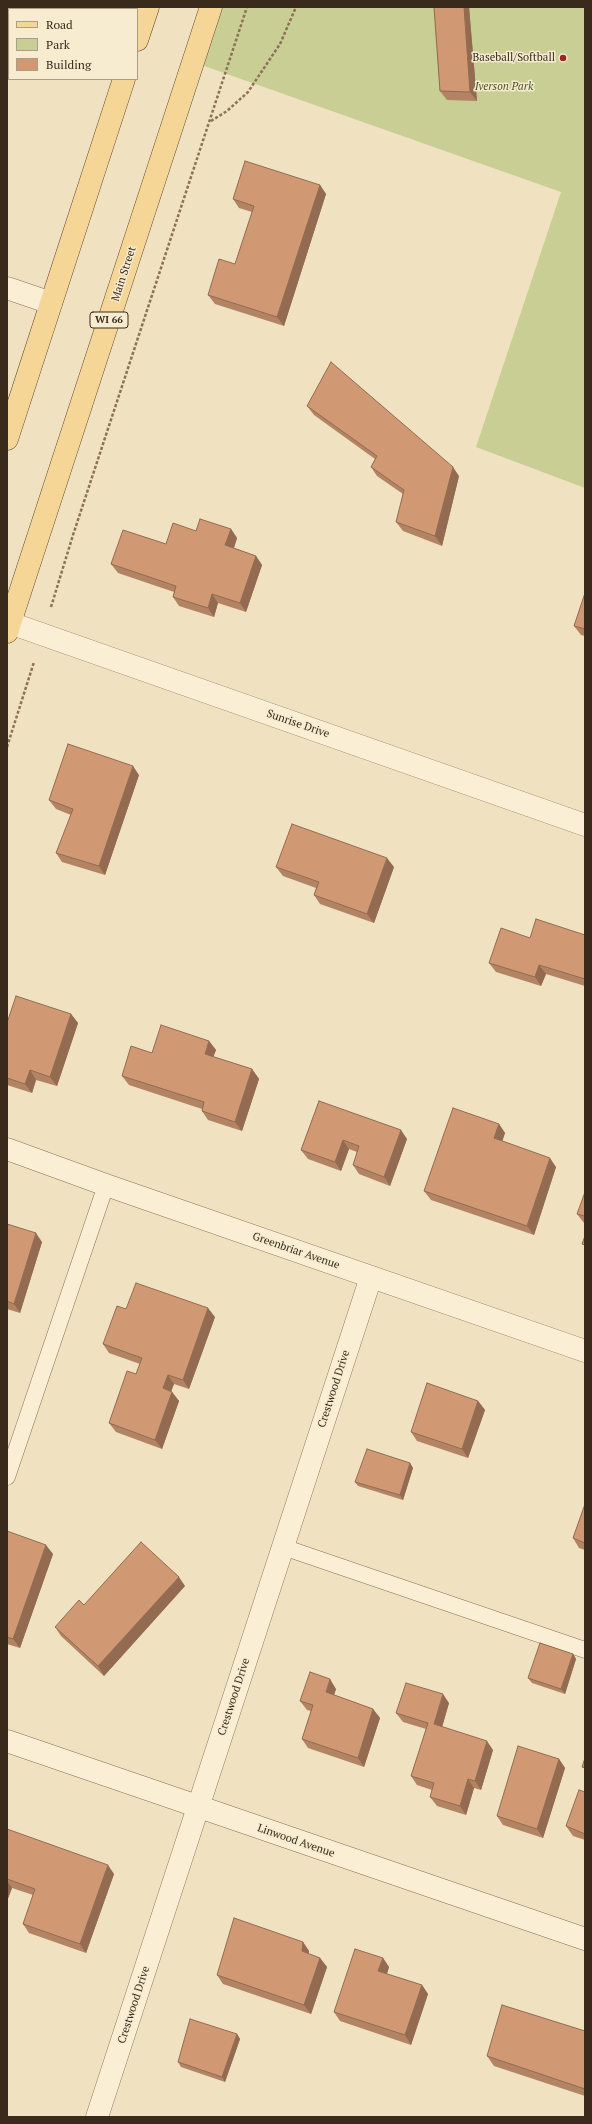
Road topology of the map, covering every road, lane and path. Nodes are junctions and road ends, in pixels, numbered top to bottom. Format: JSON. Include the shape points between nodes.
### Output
{"nodes":[{"id":1,"x":148,"y":7,"type":"edge"},
{"id":2,"x":211,"y":7,"type":"edge"},
{"id":3,"x":247,"y":7,"type":"edge"},
{"id":4,"x":296,"y":7,"type":"edge"},
{"id":5,"x":138,"y":37,"type":"edge"},
{"id":6,"x":124,"y":80,"type":"edge"},
{"id":7,"x":210,"y":121,"type":"junction"},
{"id":8,"x":7,"y":288,"type":"edge"},
{"id":9,"x":51,"y":303,"type":"junction"},
{"id":10,"x":7,"y":439,"type":"edge"},
{"id":11,"x":9,"y":627,"type":"edge"},
{"id":12,"x":43,"y":634,"type":"junction"},
{"id":13,"x":7,"y":747,"type":"edge"},
{"id":14,"x":585,"y":825,"type":"edge"},
{"id":15,"x":7,"y":1149,"type":"edge"},
{"id":16,"x":106,"y":1185,"type":"junction"},
{"id":17,"x":371,"y":1277,"type":"junction"},
{"id":18,"x":585,"y":1351,"type":"edge"},
{"id":19,"x":7,"y":1477,"type":"edge"},
{"id":20,"x":282,"y":1547,"type":"junction"},
{"id":21,"x":585,"y":1650,"type":"edge"},
{"id":22,"x":7,"y":1741,"type":"edge"},
{"id":23,"x":198,"y":1808,"type":"junction"},
{"id":24,"x":585,"y":1939,"type":"edge"},
{"id":25,"x":97,"y":2117,"type":"edge"}],
"edges":[{"from":1,"to":5,"type":"main road"},
{"from":2,"to":11,"type":"main road","name":"Main Street","number":"WI 66"},
{"from":3,"to":7,"type":"path"},
{"from":4,"to":7,"type":"path","via":[[280,44],[248,92],[227,111]]},
{"from":6,"to":9,"type":"main road"},
{"from":7,"to":12,"type":"path","via":[[73,535]]},
{"from":8,"to":9,"type":"street"},
{"from":9,"to":10,"type":"main road"},
{"from":11,"to":12,"type":"street","name":"Sunrise Drive"},
{"from":12,"to":13,"type":"path"},
{"from":12,"to":14,"type":"street","name":"Sunrise Drive"},
{"from":15,"to":16,"type":"street","name":"Greenbriar Avenue"},
{"from":16,"to":17,"type":"street","name":"Greenbriar Avenue"},
{"from":16,"to":19,"type":"lane"},
{"from":17,"to":18,"type":"street","name":"Greenbriar Avenue"},
{"from":17,"to":20,"type":"street","name":"Crestwood Drive"},
{"from":20,"to":21,"type":"lane"},
{"from":20,"to":23,"type":"street","name":"Crestwood Drive"},
{"from":22,"to":23,"type":"street","name":"Linwood Avenue"},
{"from":23,"to":24,"type":"street","name":"Linwood Avenue"},
{"from":23,"to":25,"type":"street","name":"Crestwood Drive"}]}
